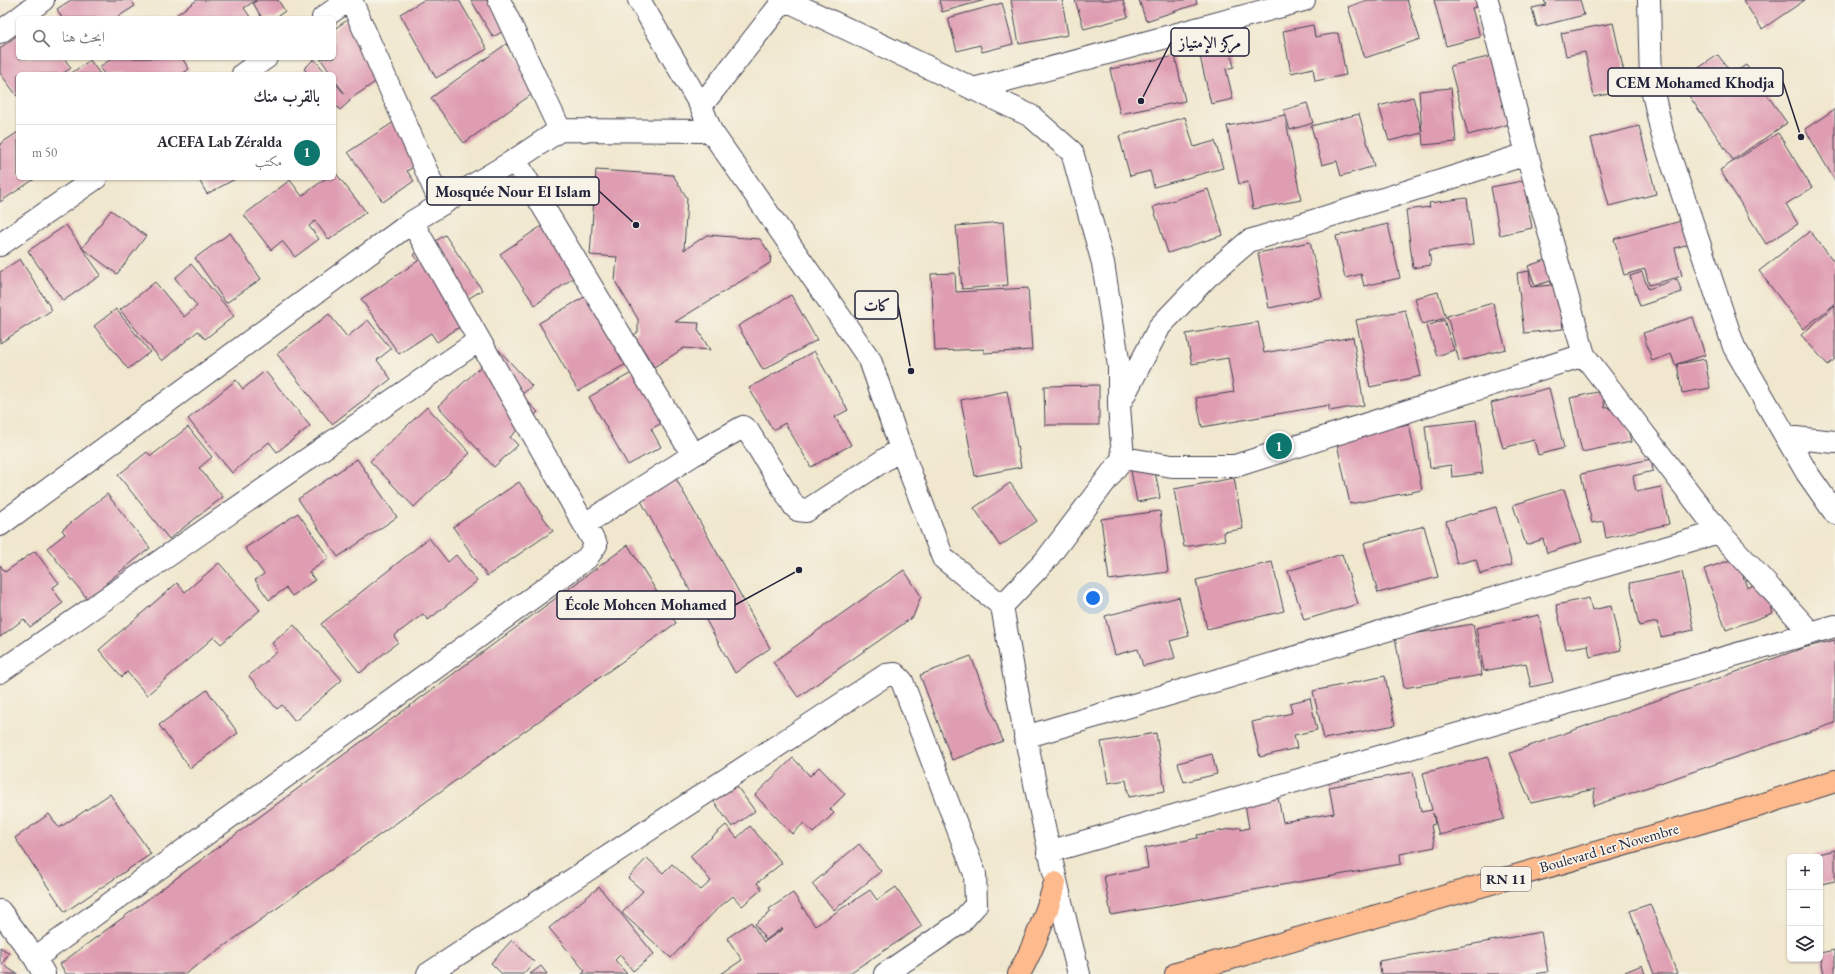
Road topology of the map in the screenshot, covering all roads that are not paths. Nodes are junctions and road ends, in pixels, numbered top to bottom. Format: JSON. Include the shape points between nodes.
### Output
{"nodes":[{"id":1,"x":43,"y":0,"type":"edge"},
{"id":2,"x":348,"y":0,"type":"edge"},
{"id":3,"x":351,"y":0,"type":"edge"},
{"id":4,"x":499,"y":0,"type":"edge"},
{"id":5,"x":639,"y":0,"type":"edge"},
{"id":6,"x":785,"y":0,"type":"edge"},
{"id":7,"x":1304,"y":0,"type":"edge"},
{"id":8,"x":1486,"y":0,"type":"edge"},
{"id":9,"x":1649,"y":0,"type":"edge"},
{"id":10,"x":21,"y":16,"type":"edge"},
{"id":11,"x":326,"y":16,"type":"edge"},
{"id":12,"x":16,"y":20,"type":"edge"},
{"id":13,"x":0,"y":32,"type":"edge"},
{"id":14,"x":263,"y":60,"type":"edge"},
{"id":15,"x":246,"y":72,"type":"edge"},
{"id":16,"x":973,"y":88,"type":"junction"},
{"id":17,"x":701,"y":106,"type":"junction"},
{"id":18,"x":560,"y":130,"type":"junction"},
{"id":19,"x":711,"y":131,"type":"junction"},
{"id":20,"x":1527,"y":154,"type":"junction"},
{"id":21,"x":515,"y":160,"type":"junction"},
{"id":22,"x":93,"y":180,"type":"edge"},
{"id":23,"x":441,"y":204,"type":"junction"},
{"id":24,"x":412,"y":222,"type":"junction"},
{"id":25,"x":0,"y":245,"type":"edge"},
{"id":26,"x":478,"y":341,"type":"junction"},
{"id":27,"x":1584,"y":355,"type":"junction"},
{"id":28,"x":1119,"y":406,"type":"junction"},
{"id":29,"x":1786,"y":438,"type":"junction"},
{"id":30,"x":1835,"y":442,"type":"edge"},
{"id":31,"x":901,"y":449,"type":"junction"},
{"id":32,"x":693,"y":455,"type":"junction"},
{"id":33,"x":1123,"y":458,"type":"junction"},
{"id":34,"x":1835,"y":513,"type":"edge"},
{"id":35,"x":585,"y":524,"type":"junction"},
{"id":36,"x":0,"y":525,"type":"edge"},
{"id":37,"x":1719,"y":532,"type":"junction"},
{"id":38,"x":1002,"y":606,"type":"junction"},
{"id":39,"x":1835,"y":626,"type":"edge"},
{"id":40,"x":1811,"y":633,"type":"junction"},
{"id":41,"x":0,"y":672,"type":"edge"},
{"id":42,"x":1025,"y":737,"type":"junction"},
{"id":43,"x":1835,"y":782,"type":"edge"},
{"id":44,"x":1048,"y":852,"type":"junction"},
{"id":45,"x":1055,"y":883,"type":"junction"},
{"id":46,"x":0,"y":911,"type":"edge"},
{"id":47,"x":39,"y":966,"type":"edge"},
{"id":48,"x":428,"y":974,"type":"edge"},
{"id":49,"x":885,"y":974,"type":"edge"},
{"id":50,"x":1019,"y":974,"type":"edge"},
{"id":51,"x":1079,"y":974,"type":"edge"},
{"id":52,"x":1176,"y":974,"type":"edge"}],
"edges":[{"from":1,"to":10,"type":"street"},
{"from":2,"to":11,"type":"street"},
{"from":3,"to":23,"type":"street"},
{"from":4,"to":18,"type":"street"},
{"from":5,"to":17,"type":"street"},
{"from":6,"to":16,"type":"street"},
{"from":6,"to":17,"type":"street"},
{"from":7,"to":16,"type":"street"},
{"from":8,"to":20,"type":"street"},
{"from":9,"to":29,"type":"street","via":[[1651,84],[1662,133],[1734,347]]},
{"from":12,"to":13,"type":"street"},
{"from":14,"to":15,"type":"street"},
{"from":16,"to":28,"type":"street","via":[[1031,116],[1072,152],[1103,263],[1119,366]]},
{"from":17,"to":19,"type":"street"},
{"from":18,"to":19,"type":"street"},
{"from":18,"to":21,"type":"street"},
{"from":19,"to":31,"type":"street","via":[[870,360]]},
{"from":20,"to":27,"type":"street"},
{"from":20,"to":28,"type":"street","via":[[1249,241],[1207,277],[1160,326]]},
{"from":21,"to":23,"type":"street"},
{"from":21,"to":32,"type":"street"},
{"from":22,"to":25,"type":"street"},
{"from":23,"to":24,"type":"street"},
{"from":24,"to":26,"type":"street"},
{"from":24,"to":36,"type":"street"},
{"from":26,"to":35,"type":"street"},
{"from":26,"to":41,"type":"street"},
{"from":27,"to":33,"type":"street","via":[[1235,466],[1172,466]]},
{"from":27,"to":37,"type":"street"},
{"from":28,"to":33,"type":"street"},
{"from":29,"to":30,"type":"street"},
{"from":29,"to":34,"type":"street"},
{"from":31,"to":32,"type":"street","via":[[806,511],[798,510],[794,506],[746,428],[739,428]]},
{"from":31,"to":38,"type":"street","via":[[943,558]]},
{"from":32,"to":35,"type":"street"},
{"from":33,"to":38,"type":"street","via":[[1046,560]]},
{"from":35,"to":47,"type":"street","via":[[596,545],[587,558]]},
{"from":37,"to":40,"type":"street"},
{"from":37,"to":42,"type":"street"},
{"from":38,"to":42,"type":"street"},
{"from":39,"to":40,"type":"street"},
{"from":40,"to":44,"type":"street"},
{"from":42,"to":44,"type":"street"},
{"from":43,"to":52,"type":"main road","name":"Boulevard 1er Novembre","number":"RN 11"},
{"from":44,"to":45,"type":"street"},
{"from":45,"to":50,"type":"main road","via":[[1045,919]]},
{"from":45,"to":51,"type":"street"},
{"from":46,"to":47,"type":"street"},
{"from":48,"to":49,"type":"street","via":[[886,675],[895,674],[902,681],[975,874],[976,905],[960,923]]}]}
